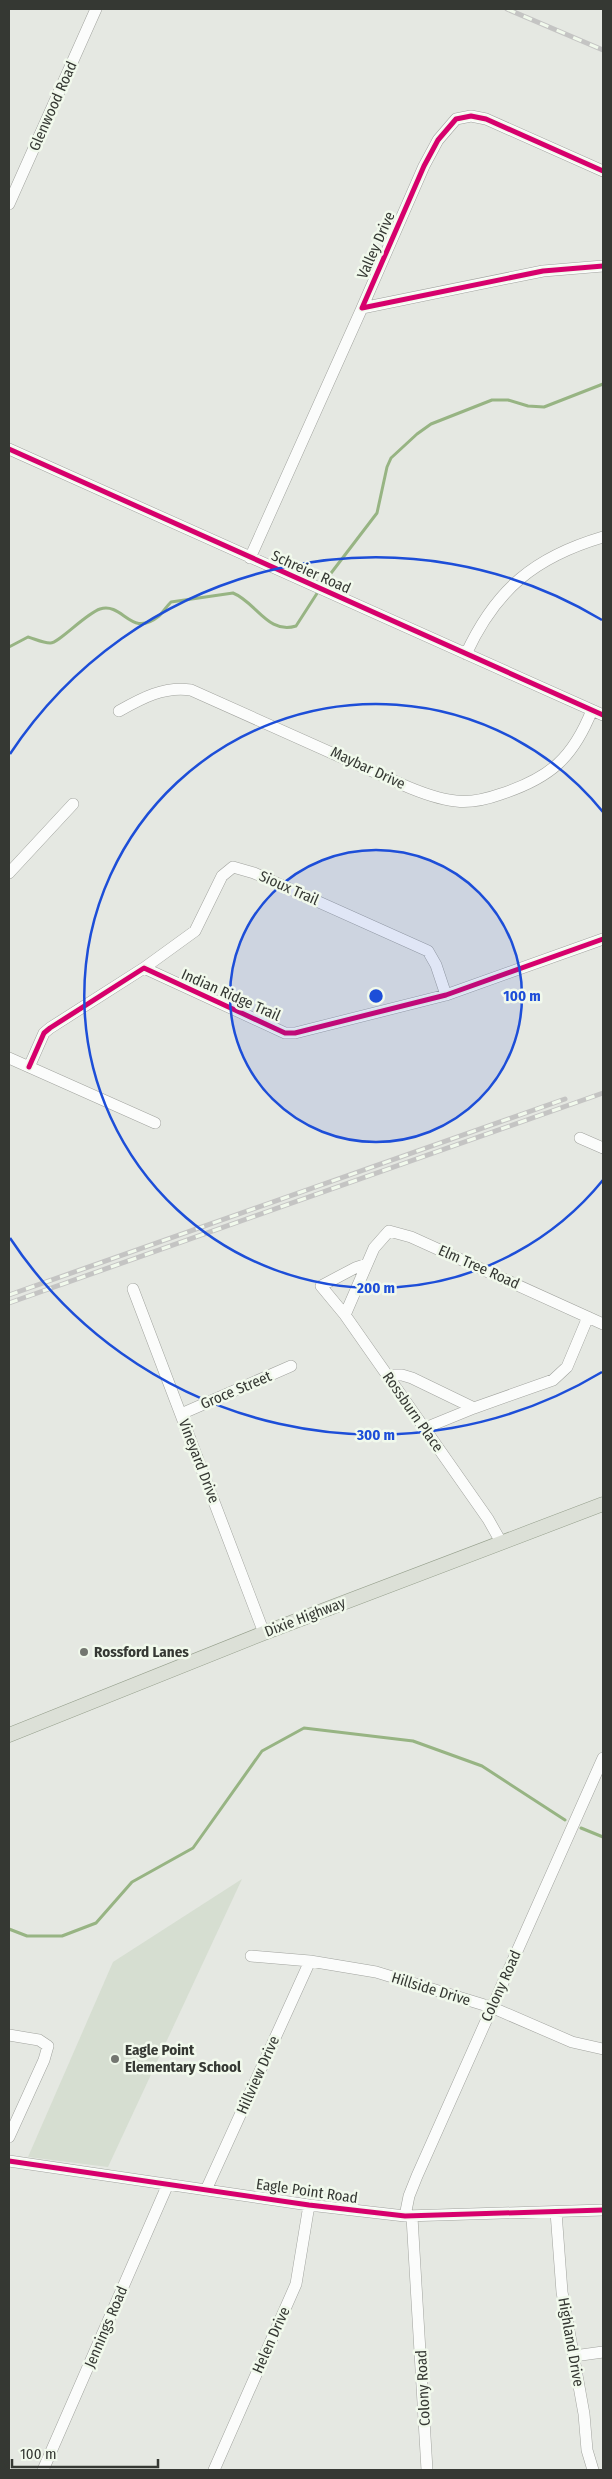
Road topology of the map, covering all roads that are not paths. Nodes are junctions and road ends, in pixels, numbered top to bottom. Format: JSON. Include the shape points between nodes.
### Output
{"nodes":[{"id":1,"x":96,"y":9,"type":"edge"},
{"id":2,"x":603,"y":171,"type":"edge"},
{"id":3,"x":9,"y":204,"type":"edge"},
{"id":4,"x":603,"y":266,"type":"edge"},
{"id":5,"x":362,"y":308,"type":"junction"},
{"id":6,"x":9,"y":449,"type":"edge"},
{"id":7,"x":603,"y":537,"type":"edge"},
{"id":8,"x":250,"y":558,"type":"junction"},
{"id":9,"x":466,"y":654,"type":"junction"},
{"id":10,"x":592,"y":710,"type":"junction"},
{"id":11,"x":119,"y":711,"type":"dead end"},
{"id":12,"x":603,"y":715,"type":"edge"},
{"id":13,"x":73,"y":804,"type":"dead end"},
{"id":14,"x":9,"y":873,"type":"edge"},
{"id":15,"x":603,"y":938,"type":"edge"},
{"id":16,"x":144,"y":968,"type":"junction"},
{"id":17,"x":446,"y":994,"type":"junction"},
{"id":18,"x":10,"y":1062,"type":"edge"},
{"id":19,"x":29,"y":1067,"type":"junction"},
{"id":20,"x":155,"y":1123,"type":"dead end"},
{"id":21,"x":580,"y":1138,"type":"dead end"},
{"id":22,"x":603,"y":1148,"type":"edge"},
{"id":23,"x":367,"y":1264,"type":"junction"},
{"id":24,"x":133,"y":1289,"type":"dead end"},
{"id":25,"x":345,"y":1315,"type":"junction"},
{"id":26,"x":588,"y":1317,"type":"junction"},
{"id":27,"x":603,"y":1324,"type":"edge"},
{"id":28,"x":291,"y":1366,"type":"dead end"},
{"id":29,"x":387,"y":1375,"type":"junction"},
{"id":30,"x":474,"y":1408,"type":"junction"},
{"id":31,"x":180,"y":1414,"type":"junction"},
{"id":32,"x":425,"y":1428,"type":"junction"},
{"id":33,"x":603,"y":1504,"type":"edge"},
{"id":34,"x":501,"y":1542,"type":"junction"},
{"id":35,"x":264,"y":1633,"type":"junction"},
{"id":36,"x":9,"y":1735,"type":"edge"},
{"id":37,"x":603,"y":1758,"type":"edge"},
{"id":38,"x":251,"y":1956,"type":"dead end"},
{"id":39,"x":310,"y":1961,"type":"junction"},
{"id":40,"x":491,"y":2007,"type":"junction"},
{"id":41,"x":9,"y":2035,"type":"edge"},
{"id":42,"x":603,"y":2049,"type":"edge"},
{"id":43,"x":9,"y":2138,"type":"edge"},
{"id":44,"x":9,"y":2161,"type":"edge"},
{"id":45,"x":168,"y":2184,"type":"junction"},
{"id":46,"x":206,"y":2190,"type":"junction"},
{"id":47,"x":309,"y":2205,"type":"junction"},
{"id":48,"x":603,"y":2210,"type":"edge"},
{"id":49,"x":556,"y":2212,"type":"junction"},
{"id":50,"x":409,"y":2216,"type":"junction"},
{"id":51,"x":603,"y":2352,"type":"edge"},
{"id":52,"x":574,"y":2356,"type":"junction"},
{"id":53,"x":43,"y":2470,"type":"edge"},
{"id":54,"x":214,"y":2470,"type":"edge"},
{"id":55,"x":427,"y":2470,"type":"edge"},
{"id":56,"x":593,"y":2470,"type":"edge"}],
"edges":[{"from":1,"to":3,"type":"street","name":"Glenwood Road"},
{"from":2,"to":5,"type":"street","name":"Valley Drive","via":[[486,119],[471,116],[456,119],[438,140],[424,166]]},
{"from":4,"to":5,"type":"street","via":[[543,271]]},
{"from":5,"to":8,"type":"street","name":"Valley Drive"},
{"from":6,"to":8,"type":"street","name":"Schreier Road"},
{"from":7,"to":9,"type":"street","via":[[562,551],[523,574],[489,613]]},
{"from":8,"to":9,"type":"street","name":"Schreier Road"},
{"from":9,"to":10,"type":"street","name":"Schreier Road"},
{"from":10,"to":11,"type":"street","name":"Maybar Drive","via":[[576,744],[544,776],[495,796],[458,802],[402,784],[191,690],[177,688],[148,695]]},
{"from":10,"to":12,"type":"street","name":"Schreier Road"},
{"from":13,"to":14,"type":"street"},
{"from":15,"to":17,"type":"street","name":"Indian Ridge Trail"},
{"from":16,"to":17,"type":"street","name":"Indian Ridge Trail","via":[[285,1033],[310,1030]]},
{"from":16,"to":17,"type":"street","name":"Sioux Trail","via":[[195,931],[222,876],[233,867],[254,873],[428,951]]},
{"from":16,"to":19,"type":"street","via":[[44,1033]]},
{"from":18,"to":19,"type":"street"},
{"from":19,"to":20,"type":"street"},
{"from":21,"to":22,"type":"street"},
{"from":23,"to":25,"type":"street","name":"Elm Tree Road"},
{"from":23,"to":25,"type":"street","name":"Rossburn Place","via":[[321,1286]]},
{"from":23,"to":26,"type":"street","name":"Elm Tree Road","via":[[383,1236],[389,1231],[398,1232]]},
{"from":24,"to":31,"type":"street","name":"Vineyard Drive"},
{"from":25,"to":29,"type":"street","name":"Rossburn Place"},
{"from":26,"to":27,"type":"street","name":"Elm Tree Road"},
{"from":26,"to":30,"type":"street","via":[[567,1367],[553,1380]]},
{"from":28,"to":31,"type":"street","name":"Groce Street"},
{"from":29,"to":30,"type":"street","via":[[412,1378]]},
{"from":29,"to":32,"type":"street","name":"Rossburn Place"},
{"from":30,"to":32,"type":"street"},
{"from":31,"to":35,"type":"street","name":"Vineyard Drive"},
{"from":32,"to":34,"type":"street","name":"Rossburn Place"},
{"from":33,"to":34,"type":"main road","name":"Dixie Highway"},
{"from":34,"to":35,"type":"main road","name":"Dixie Highway"},
{"from":35,"to":36,"type":"main road","name":"Dixie Highway"},
{"from":37,"to":40,"type":"street","name":"Colony Road"},
{"from":38,"to":39,"type":"street","name":"Hillside Drive"},
{"from":39,"to":40,"type":"street","name":"Hillside Drive","via":[[376,1972]]},
{"from":39,"to":46,"type":"street","name":"Hillview Drive"},
{"from":40,"to":42,"type":"street","name":"Hillside Drive","via":[[572,2042]]},
{"from":40,"to":50,"type":"street","name":"Colony Road","via":[[409,2196]]},
{"from":41,"to":43,"type":"street","via":[[39,2040],[48,2046]]},
{"from":44,"to":45,"type":"street","name":"Eagle Point Road"},
{"from":45,"to":46,"type":"street","name":"Eagle Point Road"},
{"from":45,"to":53,"type":"street","name":"Jennings Road"},
{"from":46,"to":47,"type":"street","name":"Eagle Point Road"},
{"from":47,"to":50,"type":"street","name":"Eagle Point Road"},
{"from":47,"to":54,"type":"street","name":"Helen Drive","via":[[296,2284]]},
{"from":48,"to":49,"type":"street","name":"Eagle Point Road"},
{"from":49,"to":50,"type":"street","name":"Eagle Point Road"},
{"from":49,"to":52,"type":"street","name":"Highland Drive","via":[[562,2292]]},
{"from":50,"to":55,"type":"street","name":"Colony Road"},
{"from":51,"to":52,"type":"street"},
{"from":52,"to":56,"type":"street","name":"Highland Drive","via":[[587,2450]]}]}
